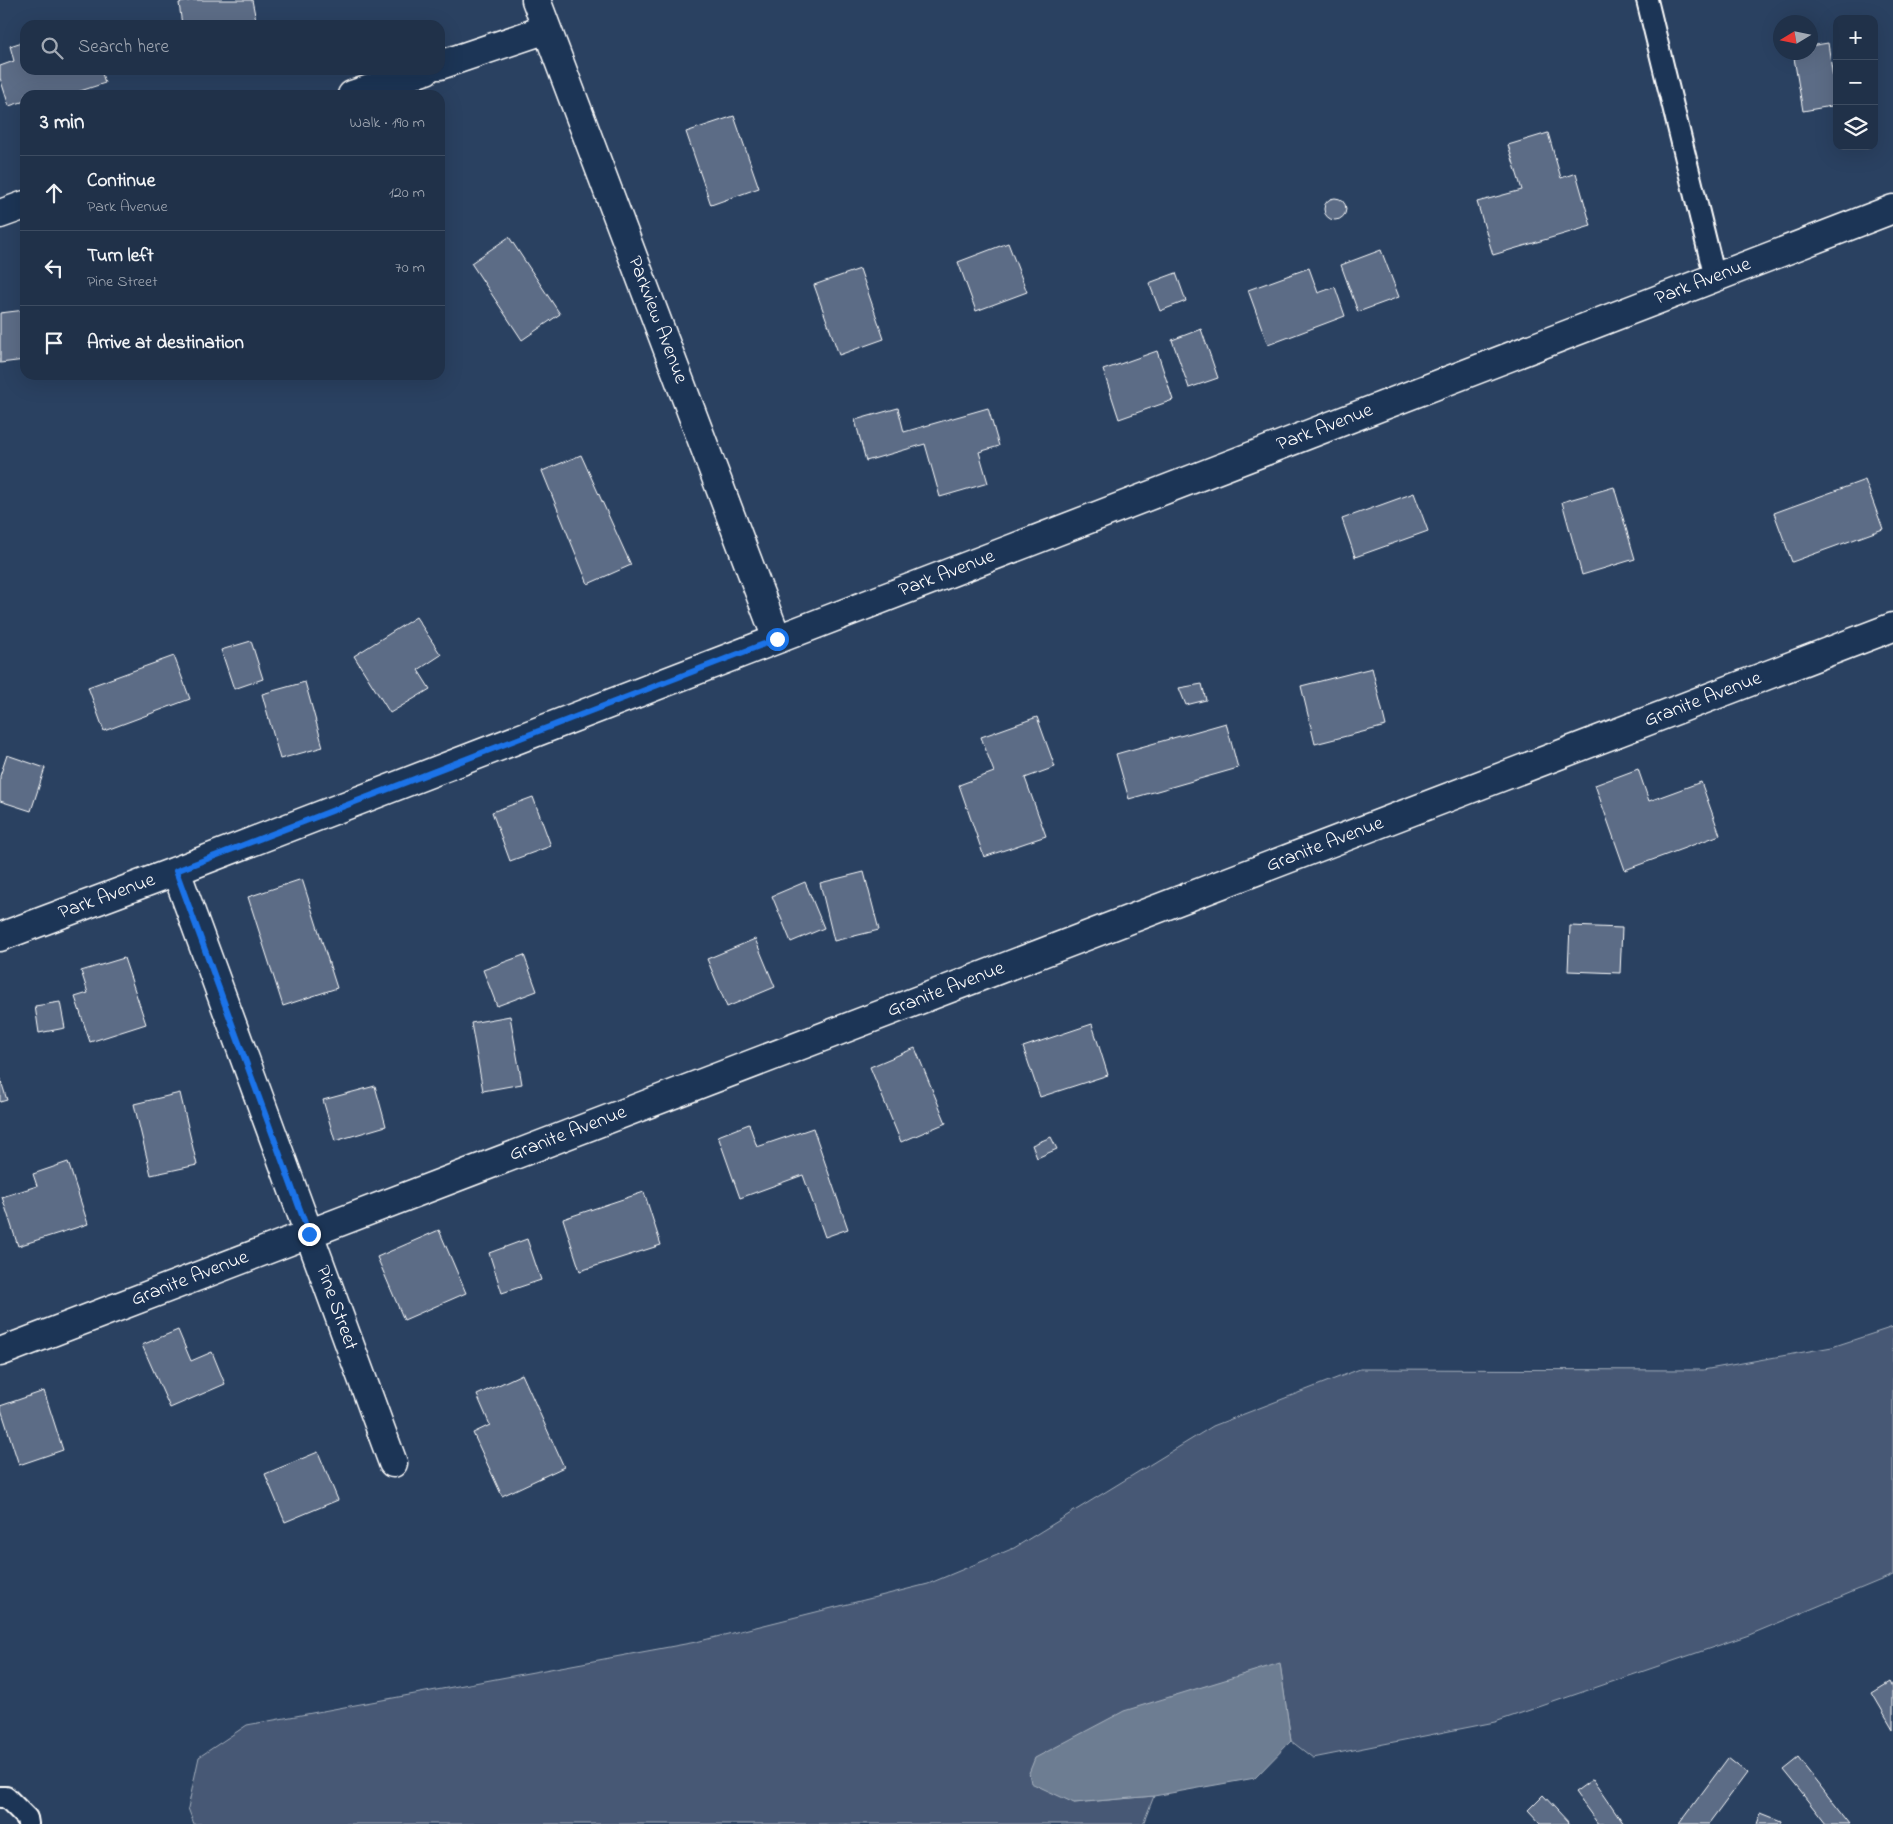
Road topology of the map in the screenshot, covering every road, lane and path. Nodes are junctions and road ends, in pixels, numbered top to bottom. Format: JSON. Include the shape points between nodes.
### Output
{"nodes":[{"id":1,"x":536,"y":0,"type":"edge"},
{"id":2,"x":1647,"y":0,"type":"edge"},
{"id":3,"x":547,"y":29,"type":"junction"},
{"id":4,"x":445,"y":63,"type":"edge"},
{"id":5,"x":411,"y":75,"type":"edge"},
{"id":6,"x":367,"y":90,"type":"edge"},
{"id":7,"x":20,"y":207,"type":"edge"},
{"id":8,"x":1893,"y":209,"type":"edge"},
{"id":9,"x":0,"y":214,"type":"edge"},
{"id":10,"x":1714,"y":278,"type":"junction"},
{"id":11,"x":1893,"y":627,"type":"edge"},
{"id":12,"x":777,"y":639,"type":"junction"},
{"id":13,"x":176,"y":871,"type":"junction"},
{"id":14,"x":0,"y":937,"type":"edge"},
{"id":15,"x":309,"y":1234,"type":"junction"},
{"id":16,"x":0,"y":1352,"type":"edge"},
{"id":17,"x":393,"y":1463,"type":"dead end"},
{"id":18,"x":0,"y":1797,"type":"edge"},
{"id":19,"x":28,"y":1824,"type":"edge"}],
"edges":[{"from":1,"to":3,"type":"street","name":"Parkview Avenue"},
{"from":2,"to":10,"type":"lane"},
{"from":3,"to":4,"type":"street"},
{"from":3,"to":12,"type":"street","name":"Parkview Avenue"},
{"from":5,"to":6,"type":"street"},
{"from":7,"to":9,"type":"street"},
{"from":8,"to":10,"type":"street","name":"Park Avenue"},
{"from":10,"to":12,"type":"street","name":"Park Avenue"},
{"from":11,"to":15,"type":"street","name":"Granite Avenue"},
{"from":12,"to":13,"type":"street","name":"Park Avenue"},
{"from":13,"to":14,"type":"street","name":"Park Avenue"},
{"from":13,"to":15,"type":"street","name":"Pine Street"},
{"from":15,"to":16,"type":"street","name":"Granite Avenue"},
{"from":15,"to":17,"type":"street","name":"Pine Street"},
{"from":18,"to":19,"type":"lane","via":[[6,1797],[27,1818]]}]}
